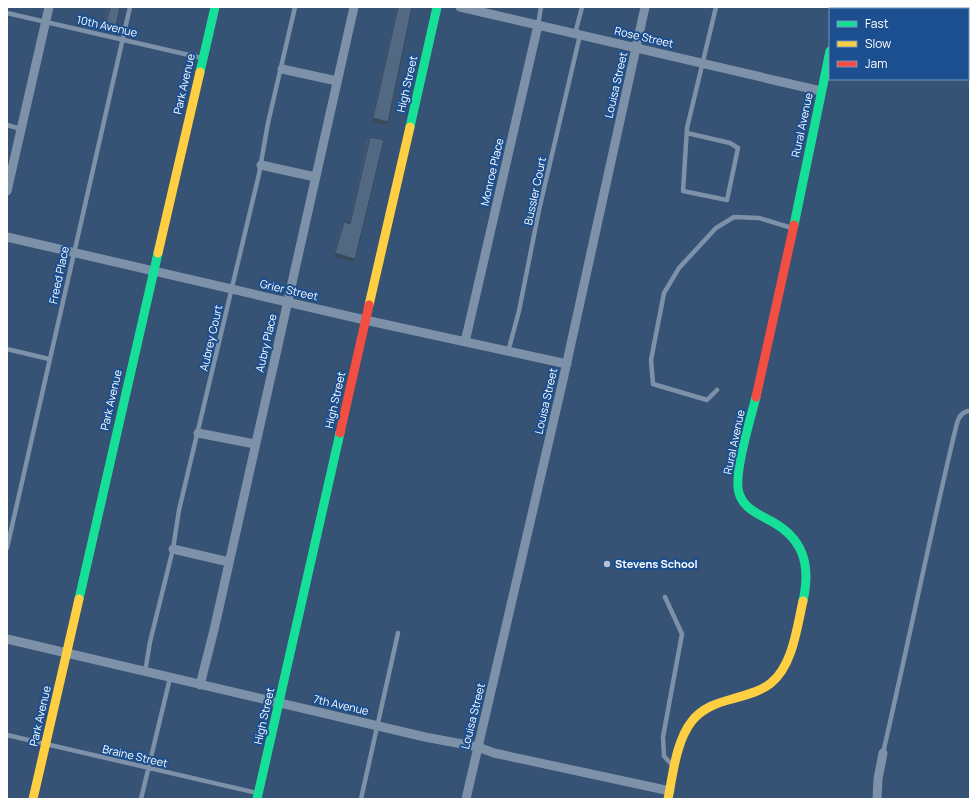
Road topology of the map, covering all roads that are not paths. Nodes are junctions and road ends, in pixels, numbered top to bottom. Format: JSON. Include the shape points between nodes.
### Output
{"nodes":[{"id":1,"x":49,"y":7,"type":"edge"},
{"id":2,"x":130,"y":7,"type":"edge"},
{"id":3,"x":214,"y":7,"type":"edge"},
{"id":4,"x":295,"y":7,"type":"edge"},
{"id":5,"x":354,"y":7,"type":"edge"},
{"id":6,"x":437,"y":7,"type":"edge"},
{"id":7,"x":460,"y":7,"type":"edge"},
{"id":8,"x":541,"y":7,"type":"edge"},
{"id":9,"x":582,"y":7,"type":"edge"},
{"id":10,"x":645,"y":7,"type":"edge"},
{"id":11,"x":716,"y":7,"type":"edge"},
{"id":12,"x":7,"y":13,"type":"edge"},
{"id":13,"x":46,"y":21,"type":"junction"},
{"id":14,"x":538,"y":25,"type":"junction"},
{"id":15,"x":578,"y":34,"type":"junction"},
{"id":16,"x":122,"y":38,"type":"junction"},
{"id":17,"x":637,"y":47,"type":"junction"},
{"id":18,"x":829,"y":56,"type":"edge"},
{"id":19,"x":203,"y":58,"type":"junction"},
{"id":20,"x":702,"y":63,"type":"junction"},
{"id":21,"x":282,"y":69,"type":"junction"},
{"id":22,"x":337,"y":81,"type":"junction"},
{"id":23,"x":821,"y":91,"type":"junction"},
{"id":24,"x":7,"y":125,"type":"edge"},
{"id":25,"x":21,"y":129,"type":"junction"},
{"id":26,"x":687,"y":133,"type":"junction"},
{"id":27,"x":261,"y":165,"type":"junction"},
{"id":28,"x":316,"y":176,"type":"junction"},
{"id":29,"x":7,"y":191,"type":"edge"},
{"id":30,"x":794,"y":229,"type":"junction"},
{"id":31,"x":7,"y":237,"type":"edge"},
{"id":32,"x":73,"y":253,"type":"junction"},
{"id":33,"x":154,"y":270,"type":"junction"},
{"id":34,"x":231,"y":288,"type":"junction"},
{"id":35,"x":288,"y":302,"type":"junction"},
{"id":36,"x":365,"y":320,"type":"junction"},
{"id":37,"x":465,"y":342,"type":"junction"},
{"id":38,"x":7,"y":349,"type":"edge"},
{"id":39,"x":508,"y":352,"type":"junction"},
{"id":40,"x":49,"y":359,"type":"junction"},
{"id":41,"x":567,"y":364,"type":"junction"},
{"id":42,"x":717,"y":390,"type":"dead end"},
{"id":43,"x":968,"y":411,"type":"dead end"},
{"id":44,"x":202,"y":433,"type":"junction"},
{"id":45,"x":255,"y":444,"type":"junction"},
{"id":46,"x":7,"y":548,"type":"edge"},
{"id":47,"x":173,"y":549,"type":"junction"},
{"id":48,"x":229,"y":562,"type":"junction"},
{"id":49,"x":665,"y":597,"type":"dead end"},
{"id":50,"x":398,"y":633,"type":"dead end"},
{"id":51,"x":7,"y":639,"type":"edge"},
{"id":52,"x":66,"y":654,"type":"junction"},
{"id":53,"x":145,"y":672,"type":"junction"},
{"id":54,"x":170,"y":678,"type":"junction"},
{"id":55,"x":200,"y":685,"type":"junction"},
{"id":56,"x":280,"y":703,"type":"junction"},
{"id":57,"x":378,"y":725,"type":"junction"},
{"id":58,"x":7,"y":736,"type":"edge"},
{"id":59,"x":45,"y":745,"type":"junction"},
{"id":60,"x":478,"y":747,"type":"junction"},
{"id":61,"x":883,"y":753,"type":"joint"},
{"id":62,"x":148,"y":768,"type":"junction"},
{"id":63,"x":675,"y":768,"type":"junction"},
{"id":64,"x":669,"y":795,"type":"edge"},
{"id":65,"x":258,"y":796,"type":"edge"},
{"id":66,"x":33,"y":799,"type":"edge"},
{"id":67,"x":141,"y":799,"type":"edge"},
{"id":68,"x":361,"y":799,"type":"edge"},
{"id":69,"x":466,"y":799,"type":"edge"},
{"id":70,"x":877,"y":799,"type":"edge"}],
"edges":[{"from":1,"to":13,"type":"street"},
{"from":2,"to":16,"type":"lane","name":"Freed Place"},
{"from":3,"to":19,"type":"street","name":"Park Avenue"},
{"from":4,"to":21,"type":"lane","name":"Aubrey Court"},
{"from":5,"to":22,"type":"street","name":"Aubry Place"},
{"from":6,"to":36,"type":"street","name":"High Street"},
{"from":7,"to":14,"type":"street","name":"Rose Street"},
{"from":8,"to":14,"type":"lane","name":"Monroe Place"},
{"from":9,"to":15,"type":"lane","name":"Bussler Court"},
{"from":10,"to":17,"type":"street","name":"Louisa Street"},
{"from":11,"to":20,"type":"lane"},
{"from":12,"to":13,"type":"lane","name":"10th Avenue"},
{"from":13,"to":16,"type":"lane","name":"10th Avenue"},
{"from":13,"to":25,"type":"street"},
{"from":14,"to":15,"type":"street","name":"Rose Street"},
{"from":14,"to":37,"type":"street","name":"Monroe Place"},
{"from":15,"to":17,"type":"street","name":"Rose Street"},
{"from":15,"to":39,"type":"lane","name":"Bussler Court"},
{"from":16,"to":19,"type":"lane","name":"10th Avenue"},
{"from":16,"to":32,"type":"lane","name":"Freed Place"},
{"from":17,"to":20,"type":"street","name":"Rose Street"},
{"from":17,"to":41,"type":"street","name":"Louisa Street"},
{"from":18,"to":23,"type":"street","name":"Rural Avenue"},
{"from":19,"to":33,"type":"street","name":"Park Avenue"},
{"from":20,"to":23,"type":"street","name":"Rose Street"},
{"from":20,"to":26,"type":"lane"},
{"from":21,"to":22,"type":"street"},
{"from":21,"to":27,"type":"lane","name":"Aubrey Court","via":[[268,123]]},
{"from":22,"to":28,"type":"street","name":"Aubry Place"},
{"from":23,"to":30,"type":"street","name":"Rural Avenue"},
{"from":24,"to":25,"type":"lane"},
{"from":25,"to":29,"type":"street"},
{"from":26,"to":26,"type":"lane","via":[[682,191],[727,200],[738,148],[730,143]]},
{"from":27,"to":28,"type":"street"},
{"from":27,"to":34,"type":"lane","name":"Aubrey Court"},
{"from":28,"to":35,"type":"street","name":"Aubry Place"},
{"from":30,"to":42,"type":"lane","via":[[759,218],[734,217],[716,228],[679,268],[664,293],[651,360],[653,384],[706,400]]},
{"from":30,"to":63,"type":"street","name":"Rural Avenue","via":[[742,458],[738,491],[743,504],[749,510],[775,522],[792,535],[804,554],[805,589],[788,657],[780,674],[749,694],[713,705],[693,720],[684,734]]},
{"from":31,"to":32,"type":"street","name":"Grier Street"},
{"from":32,"to":33,"type":"street","name":"Grier Street"},
{"from":32,"to":40,"type":"lane","name":"Freed Place"},
{"from":33,"to":34,"type":"street","name":"Grier Street"},
{"from":33,"to":52,"type":"street","name":"Park Avenue"},
{"from":34,"to":35,"type":"street","name":"Grier Street"},
{"from":34,"to":44,"type":"lane","name":"Aubrey Court"},
{"from":35,"to":36,"type":"street","name":"Grier Street"},
{"from":35,"to":45,"type":"street","name":"Aubry Place"},
{"from":36,"to":37,"type":"street","name":"Grier Street"},
{"from":36,"to":56,"type":"street","name":"High Street"},
{"from":37,"to":39,"type":"street","name":"Grier Street"},
{"from":38,"to":40,"type":"lane"},
{"from":39,"to":41,"type":"street","name":"Grier Street"},
{"from":40,"to":46,"type":"lane","name":"Freed Place"},
{"from":41,"to":60,"type":"street","name":"Louisa Street"},
{"from":43,"to":61,"type":"lane","via":[[963,412],[956,427]]},
{"from":44,"to":45,"type":"street"},
{"from":44,"to":47,"type":"lane","name":"Aubrey Court","via":[[179,510]]},
{"from":45,"to":48,"type":"street","name":"Aubry Place"},
{"from":47,"to":48,"type":"street"},
{"from":47,"to":53,"type":"lane","name":"Aubrey Court"},
{"from":48,"to":55,"type":"street","name":"Aubry Place"},
{"from":49,"to":63,"type":"lane","via":[[682,634],[663,737],[664,756]]},
{"from":50,"to":57,"type":"lane"},
{"from":51,"to":52,"type":"street","name":"7th Avenue"},
{"from":52,"to":53,"type":"street","name":"7th Avenue"},
{"from":52,"to":59,"type":"street","name":"Park Avenue"},
{"from":53,"to":54,"type":"street","name":"7th Avenue"},
{"from":54,"to":55,"type":"street","name":"7th Avenue"},
{"from":54,"to":62,"type":"lane"},
{"from":55,"to":56,"type":"street","name":"7th Avenue"},
{"from":56,"to":57,"type":"street","name":"7th Avenue"},
{"from":56,"to":65,"type":"street","name":"High Street"},
{"from":57,"to":60,"type":"street","name":"7th Avenue"},
{"from":57,"to":68,"type":"lane"},
{"from":58,"to":59,"type":"lane","name":"Braine Street"},
{"from":59,"to":62,"type":"lane","name":"Braine Street"},
{"from":59,"to":66,"type":"street","name":"Park Avenue"},
{"from":60,"to":64,"type":"street","name":"7th Avenue"},
{"from":60,"to":69,"type":"street","name":"Louisa Street"},
{"from":61,"to":70,"type":"street"},
{"from":62,"to":65,"type":"lane","name":"Braine Street"},
{"from":62,"to":67,"type":"lane"},
{"from":63,"to":64,"type":"street","name":"Rural Avenue"}]}
